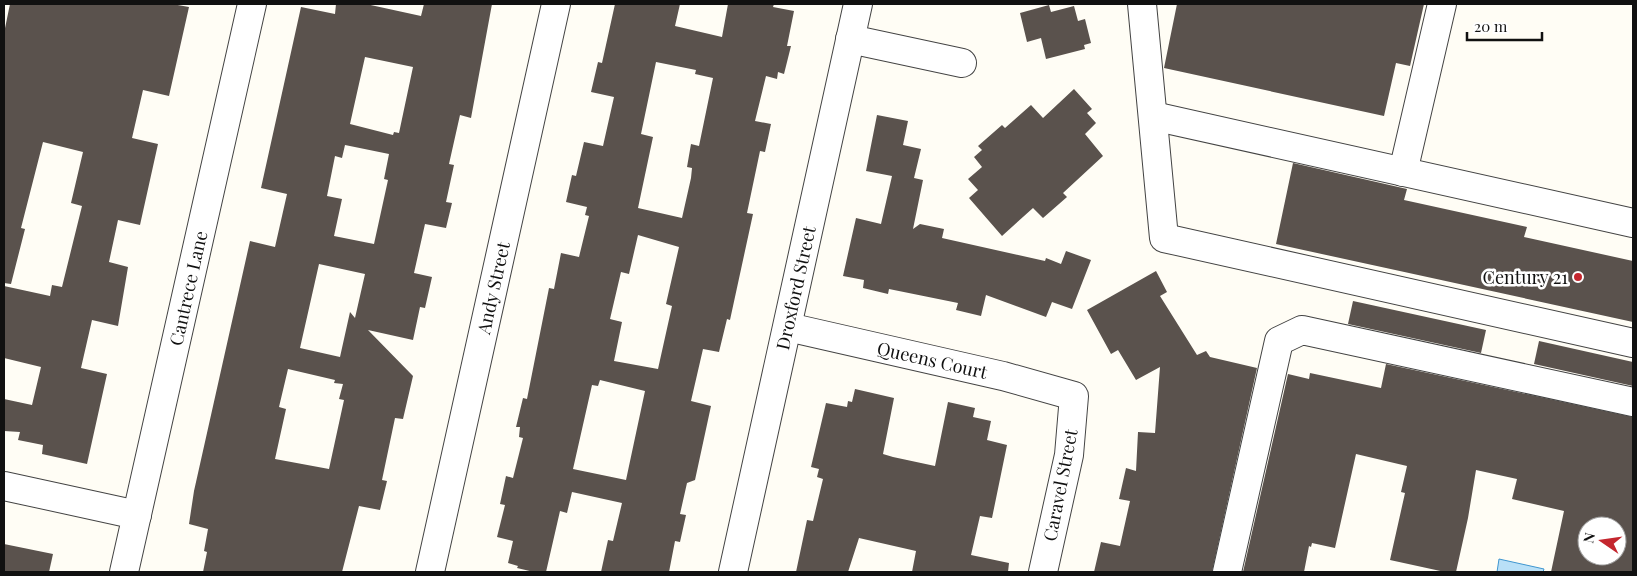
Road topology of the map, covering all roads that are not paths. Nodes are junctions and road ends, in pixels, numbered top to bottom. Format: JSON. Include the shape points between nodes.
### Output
{"nodes":[{"id":1,"x":252,"y":4,"type":"edge"},
{"id":2,"x":556,"y":4,"type":"edge"},
{"id":3,"x":858,"y":4,"type":"edge"},
{"id":4,"x":1142,"y":4,"type":"edge"},
{"id":5,"x":1442,"y":4,"type":"edge"},
{"id":6,"x":850,"y":39,"type":"junction"},
{"id":7,"x":962,"y":63,"type":"dead end"},
{"id":8,"x":1153,"y":116,"type":"junction"},
{"id":9,"x":1403,"y":172,"type":"junction"},
{"id":10,"x":1633,"y":223,"type":"edge"},
{"id":11,"x":788,"y":327,"type":"junction"},
{"id":12,"x":1633,"y":343,"type":"edge"},
{"id":13,"x":1074,"y":396,"type":"joint"},
{"id":14,"x":1633,"y":402,"type":"edge"},
{"id":15,"x":4,"y":486,"type":"edge"},
{"id":16,"x":137,"y":515,"type":"junction"},
{"id":17,"x":124,"y":572,"type":"edge"},
{"id":18,"x":430,"y":572,"type":"edge"},
{"id":19,"x":733,"y":572,"type":"edge"},
{"id":20,"x":1042,"y":572,"type":"edge"},
{"id":21,"x":1227,"y":572,"type":"edge"}],
"edges":[{"from":1,"to":16,"type":"street","name":"Cantrece Lane"},
{"from":2,"to":18,"type":"street","name":"Andy Street"},
{"from":3,"to":6,"type":"street","name":"Droxford Street"},
{"from":4,"to":8,"type":"street"},
{"from":5,"to":9,"type":"street"},
{"from":6,"to":7,"type":"street"},
{"from":6,"to":11,"type":"street","name":"Droxford Street"},
{"from":8,"to":9,"type":"street"},
{"from":8,"to":12,"type":"street","via":[[1164,238]]},
{"from":9,"to":10,"type":"street"},
{"from":11,"to":13,"type":"street","name":"Queens Court","via":[[1003,376]]},
{"from":11,"to":19,"type":"street","name":"Droxford Street"},
{"from":13,"to":20,"type":"street","name":"Caravel Street","via":[[1069,455]]},
{"from":14,"to":21,"type":"street","via":[[1302,330],[1279,342]]},
{"from":15,"to":16,"type":"street"},
{"from":16,"to":17,"type":"street","name":"Cantrece Lane"}]}
